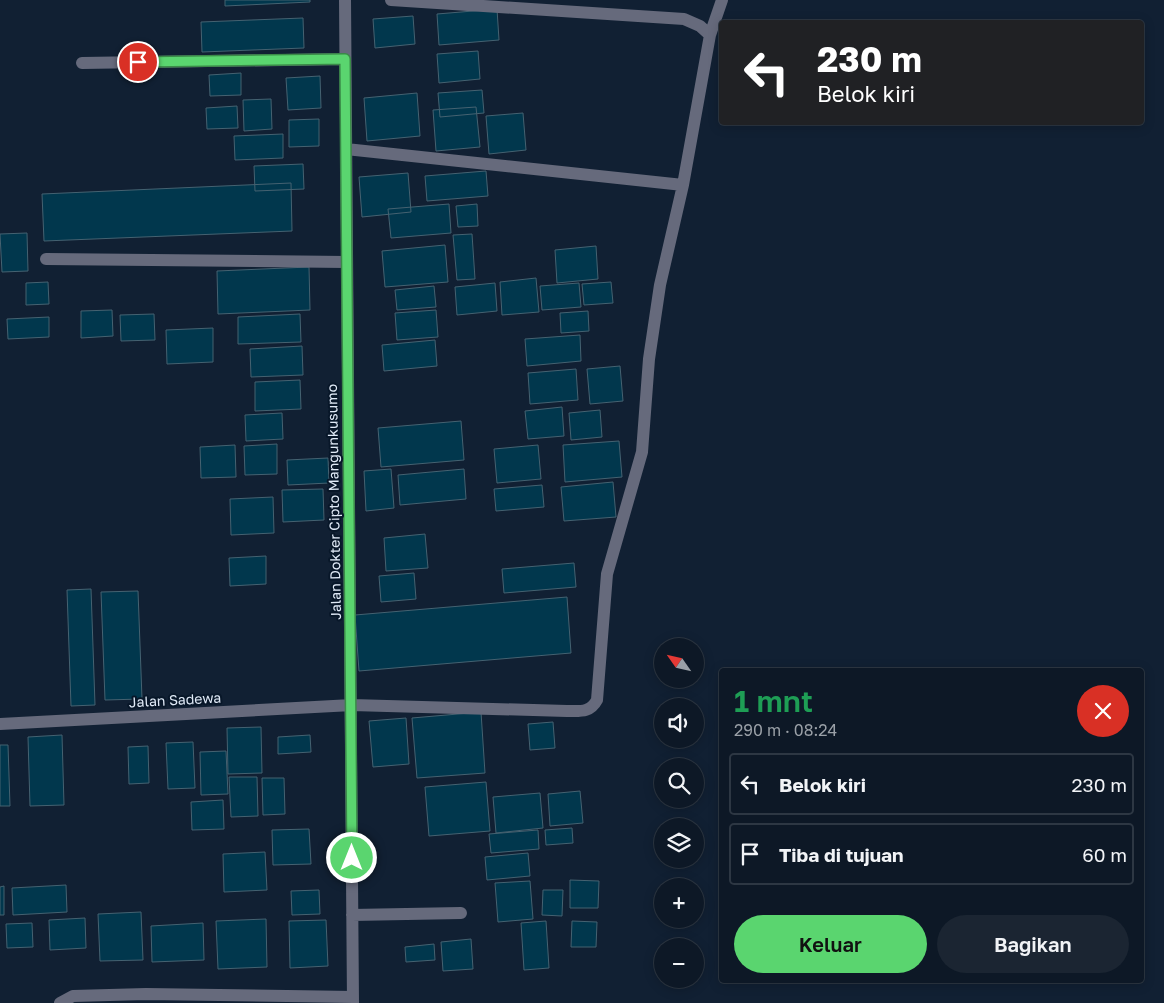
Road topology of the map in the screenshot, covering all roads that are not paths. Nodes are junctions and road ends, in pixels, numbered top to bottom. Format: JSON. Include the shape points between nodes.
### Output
{"nodes":[{"id":1,"x":345,"y":0,"type":"edge"},
{"id":2,"x":391,"y":0,"type":"edge"},
{"id":3,"x":722,"y":0,"type":"edge"},
{"id":4,"x":710,"y":35,"type":"junction"},
{"id":5,"x":345,"y":59,"type":"junction"},
{"id":6,"x":82,"y":63,"type":"dead end"},
{"id":7,"x":346,"y":149,"type":"junction"},
{"id":8,"x":683,"y":185,"type":"junction"},
{"id":9,"x":46,"y":259,"type":"dead end"},
{"id":10,"x":346,"y":262,"type":"junction"},
{"id":11,"x":352,"y":705,"type":"junction"},
{"id":12,"x":0,"y":724,"type":"edge"},
{"id":13,"x":462,"y":913,"type":"dead end"},
{"id":14,"x":352,"y":915,"type":"junction"},
{"id":15,"x":353,"y":1000,"type":"edge"},
{"id":16,"x":60,"y":1003,"type":"edge"}],
"edges":[{"from":1,"to":5,"type":"street","name":"Jalan Dokter Cipto Mangunkusumo"},
{"from":2,"to":4,"type":"street","via":[[684,19]]},
{"from":3,"to":4,"type":"street"},
{"from":4,"to":8,"type":"street"},
{"from":5,"to":6,"type":"street"},
{"from":5,"to":7,"type":"street","name":"Jalan Dokter Cipto Mangunkusumo"},
{"from":7,"to":8,"type":"street"},
{"from":7,"to":10,"type":"street","name":"Jalan Dokter Cipto Mangunkusumo"},
{"from":8,"to":11,"type":"street","name":"Jalan Sadewa","via":[[660,285],[649,359],[642,452],[607,574],[593,706],[586,711],[567,711]]},
{"from":9,"to":10,"type":"street"},
{"from":10,"to":11,"type":"street","name":"Jalan Dokter Cipto Mangunkusumo"},
{"from":11,"to":12,"type":"street","name":"Jalan Sadewa"},
{"from":11,"to":14,"type":"street","name":"Jalan Dokter Cipto Mangunkusumo"},
{"from":13,"to":14,"type":"street"},
{"from":14,"to":15,"type":"street","name":"Jalan Dokter Cipto Mangunkusumo"},
{"from":15,"to":16,"type":"street","via":[[146,994],[73,996]]}]}
